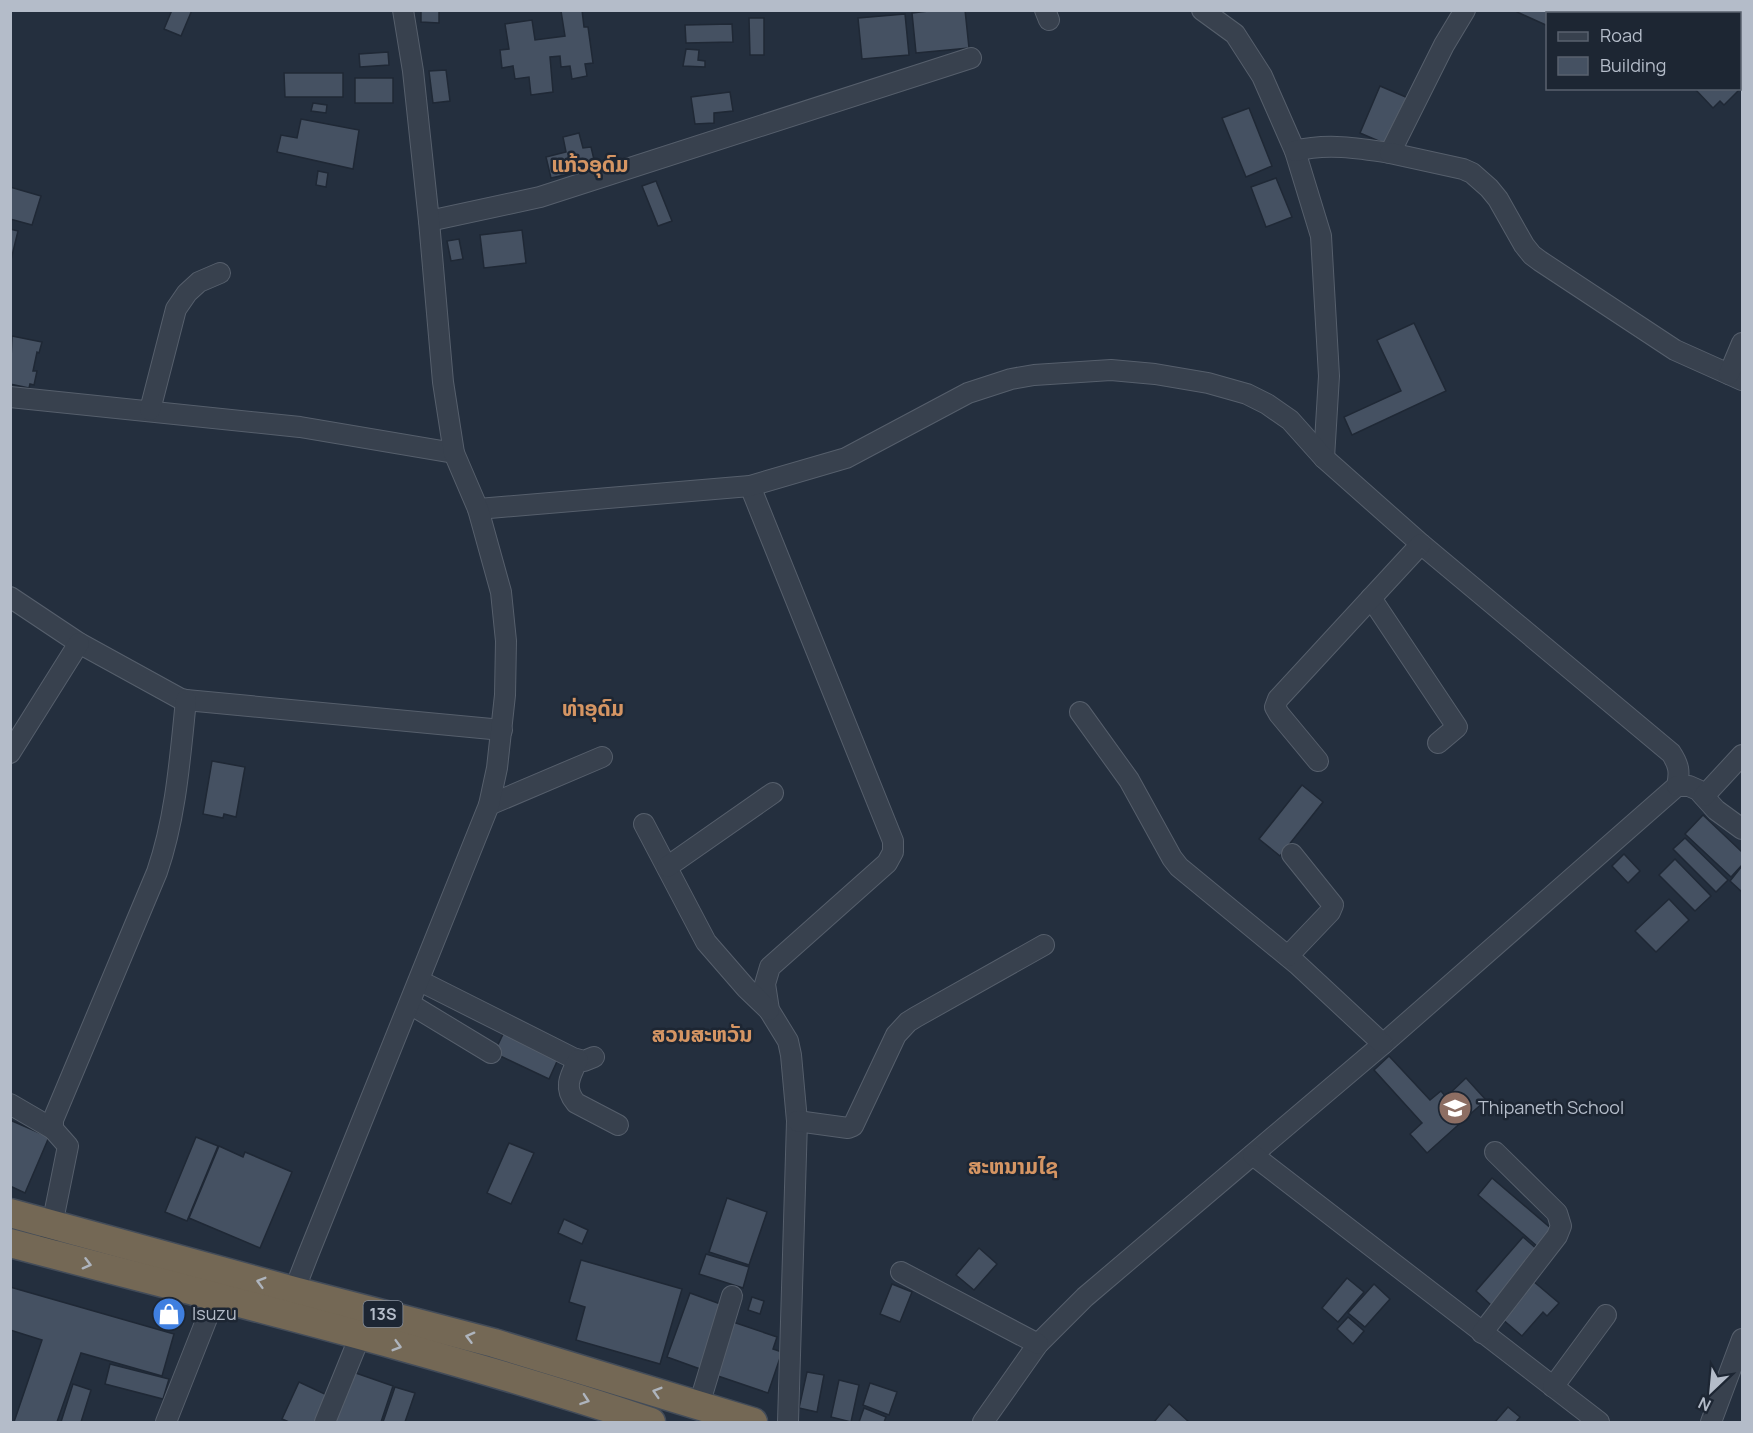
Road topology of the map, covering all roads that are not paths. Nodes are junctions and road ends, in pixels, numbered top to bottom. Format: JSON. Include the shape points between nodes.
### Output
{"nodes":[{"id":1,"x":403,"y":10,"type":"edge"},
{"id":2,"x":1202,"y":10,"type":"edge"},
{"id":3,"x":1465,"y":10,"type":"edge"},
{"id":4,"x":971,"y":58,"type":"dead end"},
{"id":5,"x":1295,"y":151,"type":"junction"},
{"id":6,"x":1390,"y":153,"type":"junction"},
{"id":7,"x":429,"y":221,"type":"junction"},
{"id":8,"x":220,"y":273,"type":"dead end"},
{"id":9,"x":1743,"y":343,"type":"edge"},
{"id":10,"x":1736,"y":377,"type":"edge"},
{"id":11,"x":10,"y":397,"type":"edge"},
{"id":12,"x":150,"y":411,"type":"junction"},
{"id":13,"x":454,"y":453,"type":"junction"},
{"id":14,"x":1324,"y":458,"type":"junction"},
{"id":15,"x":750,"y":486,"type":"junction"},
{"id":16,"x":478,"y":509,"type":"junction"},
{"id":17,"x":1421,"y":544,"type":"junction"},
{"id":18,"x":10,"y":597,"type":"edge"},
{"id":19,"x":1371,"y":598,"type":"junction"},
{"id":20,"x":79,"y":643,"type":"junction"},
{"id":21,"x":186,"y":700,"type":"junction"},
{"id":22,"x":1080,"y":712,"type":"dead end"},
{"id":23,"x":502,"y":730,"type":"junction"},
{"id":24,"x":1438,"y":743,"type":"dead end"},
{"id":25,"x":10,"y":753,"type":"edge"},
{"id":26,"x":1743,"y":755,"type":"edge"},
{"id":27,"x":602,"y":758,"type":"dead end"},
{"id":28,"x":1318,"y":761,"type":"dead end"},
{"id":29,"x":1677,"y":786,"type":"junction"},
{"id":30,"x":773,"y":793,"type":"dead end"},
{"id":31,"x":1704,"y":796,"type":"junction"},
{"id":32,"x":489,"y":805,"type":"junction"},
{"id":33,"x":644,"y":824,"type":"dead end"},
{"id":34,"x":1743,"y":829,"type":"edge"},
{"id":35,"x":1292,"y":854,"type":"dead end"},
{"id":36,"x":667,"y":867,"type":"junction"},
{"id":37,"x":1044,"y":945,"type":"dead end"},
{"id":38,"x":1288,"y":956,"type":"junction"},
{"id":39,"x":420,"y":981,"type":"junction"},
{"id":40,"x":410,"y":1004,"type":"junction"},
{"id":41,"x":769,"y":1010,"type":"junction"},
{"id":42,"x":1383,"y":1044,"type":"junction"},
{"id":43,"x":491,"y":1053,"type":"dead end"},
{"id":44,"x":10,"y":1104,"type":"edge"},
{"id":45,"x":797,"y":1121,"type":"junction"},
{"id":46,"x":618,"y":1125,"type":"dead end"},
{"id":47,"x":53,"y":1129,"type":"junction"},
{"id":48,"x":1495,"y":1152,"type":"dead end"},
{"id":49,"x":1253,"y":1155,"type":"junction"},
{"id":50,"x":10,"y":1213,"type":"edge"},
{"id":51,"x":53,"y":1223,"type":"junction"},
{"id":52,"x":10,"y":1243,"type":"edge"},
{"id":53,"x":46,"y":1253,"type":"junction"},
{"id":54,"x":901,"y":1272,"type":"dead end"},
{"id":55,"x":732,"y":1296,"type":"dead end"},
{"id":56,"x":215,"y":1298,"type":"junction"},
{"id":57,"x":292,"y":1303,"type":"junction"},
{"id":58,"x":1606,"y":1315,"type":"dead end"},
{"id":59,"x":1482,"y":1333,"type":"junction"},
{"id":60,"x":360,"y":1336,"type":"junction"},
{"id":61,"x":1743,"y":1339,"type":"edge"},
{"id":62,"x":1038,"y":1344,"type":"junction"},
{"id":63,"x":1738,"y":1363,"type":"edge"},
{"id":64,"x":1553,"y":1387,"type":"junction"},
{"id":65,"x":699,"y":1405,"type":"junction"},
{"id":66,"x":166,"y":1422,"type":"edge"},
{"id":67,"x":325,"y":1422,"type":"edge"},
{"id":68,"x":651,"y":1422,"type":"edge"},
{"id":69,"x":753,"y":1422,"type":"edge"},
{"id":70,"x":788,"y":1422,"type":"edge"},
{"id":71,"x":983,"y":1422,"type":"edge"},
{"id":72,"x":1599,"y":1422,"type":"edge"},
{"id":73,"x":1711,"y":1422,"type":"edge"}],
"edges":[{"from":1,"to":7,"type":"street"},
{"from":2,"to":5,"type":"street","via":[[1235,34],[1262,76]]},
{"from":3,"to":6,"type":"street"},
{"from":4,"to":7,"type":"street","via":[[540,197]]},
{"from":5,"to":6,"type":"street","via":[[1350,147]]},
{"from":5,"to":14,"type":"street","via":[[1322,236],[1329,376]]},
{"from":6,"to":10,"type":"street","via":[[1472,173],[1498,199],[1532,255],[1675,350]]},
{"from":7,"to":13,"type":"street","via":[[443,382]]},
{"from":8,"to":12,"type":"street","via":[[199,282],[176,309]]},
{"from":9,"to":10,"type":"street"},
{"from":11,"to":12,"type":"street"},
{"from":12,"to":13,"type":"street","via":[[300,427]]},
{"from":13,"to":16,"type":"street"},
{"from":14,"to":15,"type":"street","via":[[1290,420],[1247,394],[1155,374],[1111,370],[1057,372],[1011,379],[968,393],[846,458]]},
{"from":14,"to":17,"type":"street"},
{"from":15,"to":16,"type":"street"},
{"from":15,"to":41,"type":"street","via":[[893,841],[887,863],[770,967],[765,984]]},
{"from":16,"to":23,"type":"street","via":[[501,592],[506,641]]},
{"from":17,"to":19,"type":"street"},
{"from":17,"to":29,"type":"street","via":[[1671,753],[1680,774]]},
{"from":18,"to":20,"type":"street"},
{"from":19,"to":24,"type":"street","via":[[1457,728]]},
{"from":19,"to":28,"type":"street","via":[[1278,699],[1275,707]]},
{"from":20,"to":21,"type":"street"},
{"from":20,"to":25,"type":"street"},
{"from":21,"to":23,"type":"street"},
{"from":21,"to":47,"type":"street","via":[[168,841],[53,1120]]},
{"from":22,"to":38,"type":"street","via":[[1129,780],[1179,867]]},
{"from":23,"to":32,"type":"street"},
{"from":26,"to":31,"type":"street"},
{"from":27,"to":32,"type":"street"},
{"from":29,"to":31,"type":"street","via":[[1698,789]]},
{"from":29,"to":42,"type":"street"},
{"from":30,"to":36,"type":"street"},
{"from":31,"to":34,"type":"street"},
{"from":32,"to":39,"type":"street"},
{"from":33,"to":36,"type":"street"},
{"from":35,"to":38,"type":"street","via":[[1333,905]]},
{"from":36,"to":41,"type":"street","via":[[706,942]]},
{"from":37,"to":45,"type":"street","via":[[901,1029],[853,1126]]},
{"from":38,"to":42,"type":"street"},
{"from":39,"to":40,"type":"street"},
{"from":39,"to":46,"type":"street","via":[[586,1058],[568,1079],[572,1098]]},
{"from":40,"to":43,"type":"street"},
{"from":40,"to":57,"type":"street"},
{"from":41,"to":45,"type":"street","via":[[788,1041]]},
{"from":42,"to":49,"type":"street"},
{"from":44,"to":47,"type":"street"},
{"from":45,"to":70,"type":"street"},
{"from":47,"to":51,"type":"street","via":[[68,1146]]},
{"from":48,"to":59,"type":"street","via":[[1557,1213],[1561,1226]]},
{"from":49,"to":59,"type":"street"},
{"from":49,"to":62,"type":"street","via":[[1085,1297]]},
{"from":50,"to":51,"type":"highway","number":"13S"},
{"from":51,"to":53,"type":"street"},
{"from":57,"to":51,"type":"highway","number":"13S","one_way":true},
{"from":52,"to":53,"type":"highway","number":"13S"},
{"from":53,"to":56,"type":"highway","number":"13S","one_way":true},
{"from":54,"to":62,"type":"street"},
{"from":55,"to":65,"type":"street"},
{"from":56,"to":57,"type":"highway","number":"13S"},
{"from":56,"to":66,"type":"street"},
{"from":57,"to":60,"type":"highway","number":"13S"},
{"from":65,"to":57,"type":"highway","number":"13S","one_way":true,"via":[[494,1343]]},
{"from":58,"to":64,"type":"street"},
{"from":59,"to":64,"type":"street"},
{"from":60,"to":67,"type":"street"},
{"from":60,"to":68,"type":"highway","number":"13S","one_way":true},
{"from":61,"to":63,"type":"street"},
{"from":62,"to":71,"type":"street"},
{"from":63,"to":73,"type":"street"},
{"from":64,"to":72,"type":"street"},
{"from":65,"to":69,"type":"highway","number":"13S"}]}
